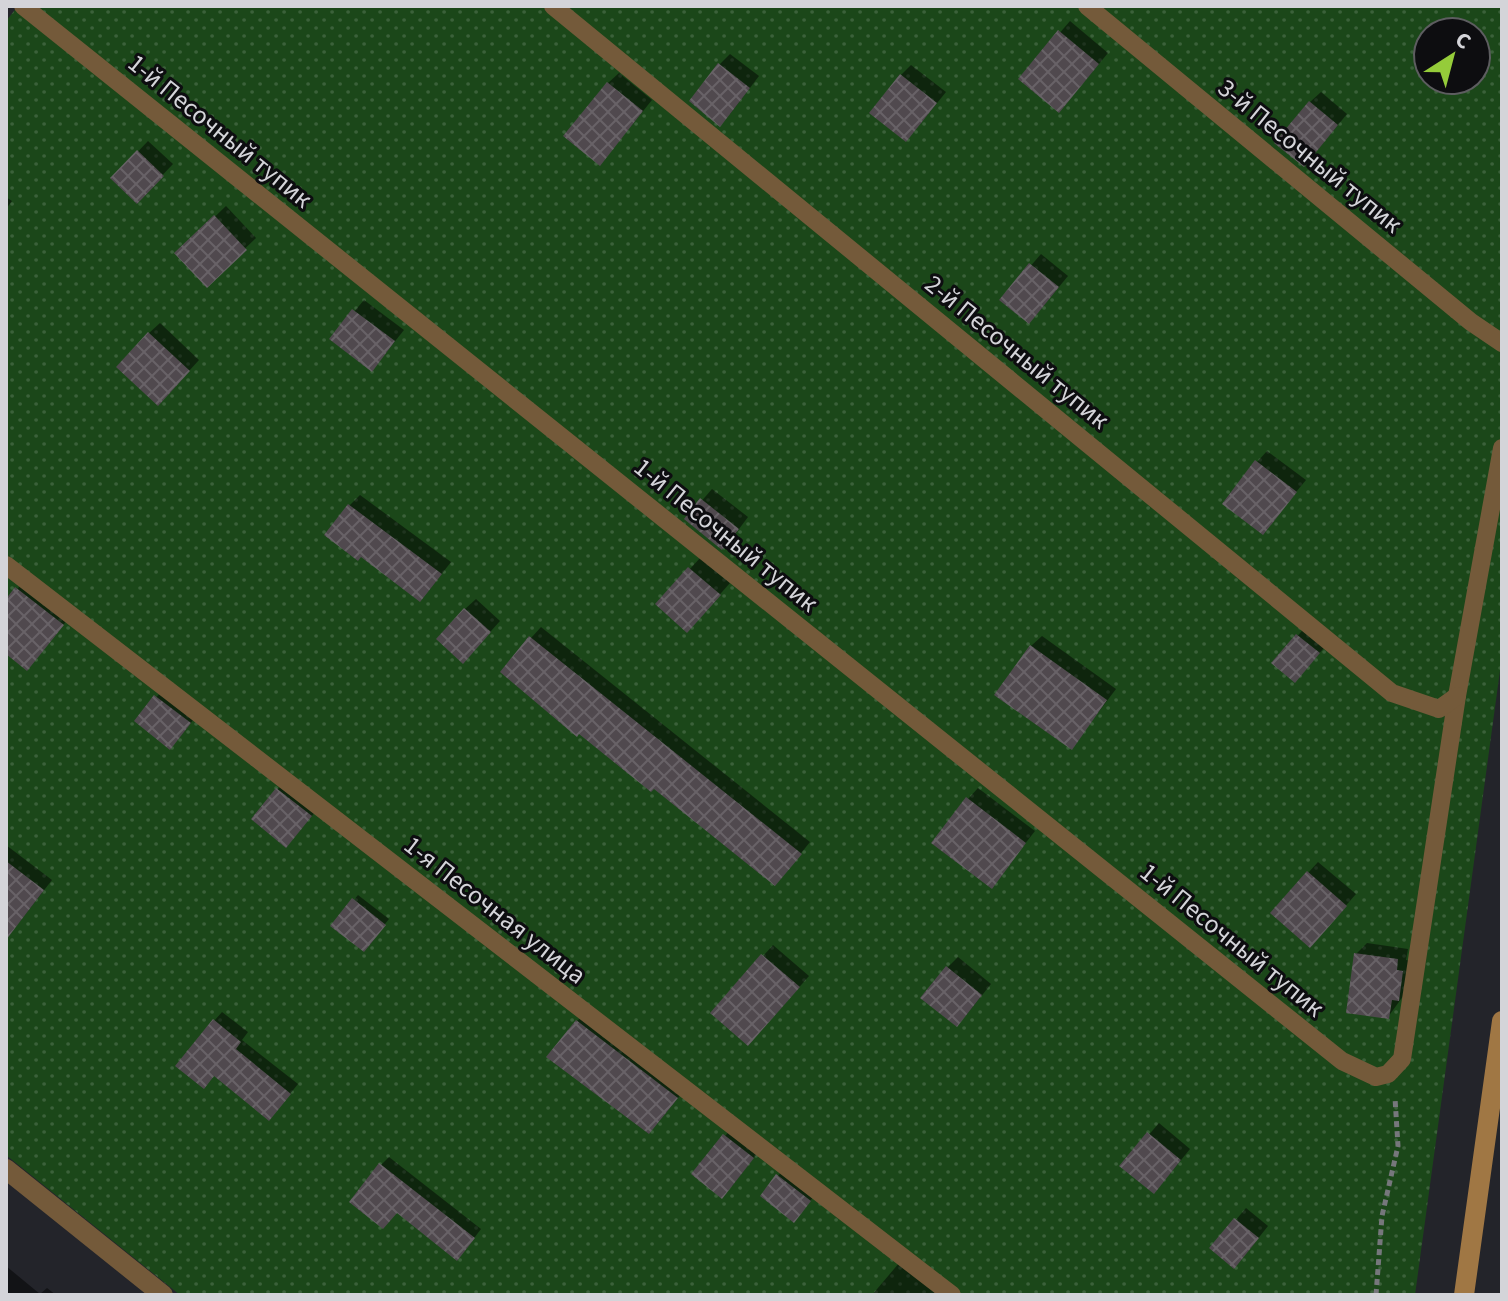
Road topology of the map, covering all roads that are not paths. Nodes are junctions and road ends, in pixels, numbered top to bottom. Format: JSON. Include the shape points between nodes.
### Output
{"nodes":[{"id":1,"x":23,"y":6,"type":"edge"},
{"id":2,"x":553,"y":6,"type":"edge"},
{"id":3,"x":1087,"y":6,"type":"edge"},
{"id":4,"x":1502,"y":343,"type":"edge"},
{"id":5,"x":1502,"y":448,"type":"edge"},
{"id":6,"x":6,"y":565,"type":"edge"},
{"id":7,"x":1457,"y":696,"type":"junction"},
{"id":8,"x":1502,"y":1021,"type":"edge"},
{"id":9,"x":6,"y":1169,"type":"edge"},
{"id":10,"x":163,"y":1295,"type":"edge"},
{"id":11,"x":952,"y":1295,"type":"edge"},
{"id":12,"x":1464,"y":1295,"type":"edge"}],
"edges":[{"from":1,"to":7,"type":"lane","name":"1-й Песочный тупик","via":[[1342,1061],[1376,1077],[1388,1074],[1402,1059]]},
{"from":2,"to":7,"type":"lane","name":"2-й Песочный тупик","via":[[1392,693],[1439,709]]},
{"from":3,"to":4,"type":"lane","name":"3-й Песочный тупик"},
{"from":5,"to":7,"type":"lane"},
{"from":6,"to":11,"type":"lane","name":"1-я Песочная улица"},
{"from":8,"to":12,"type":"main road"},
{"from":9,"to":10,"type":"street"}]}
